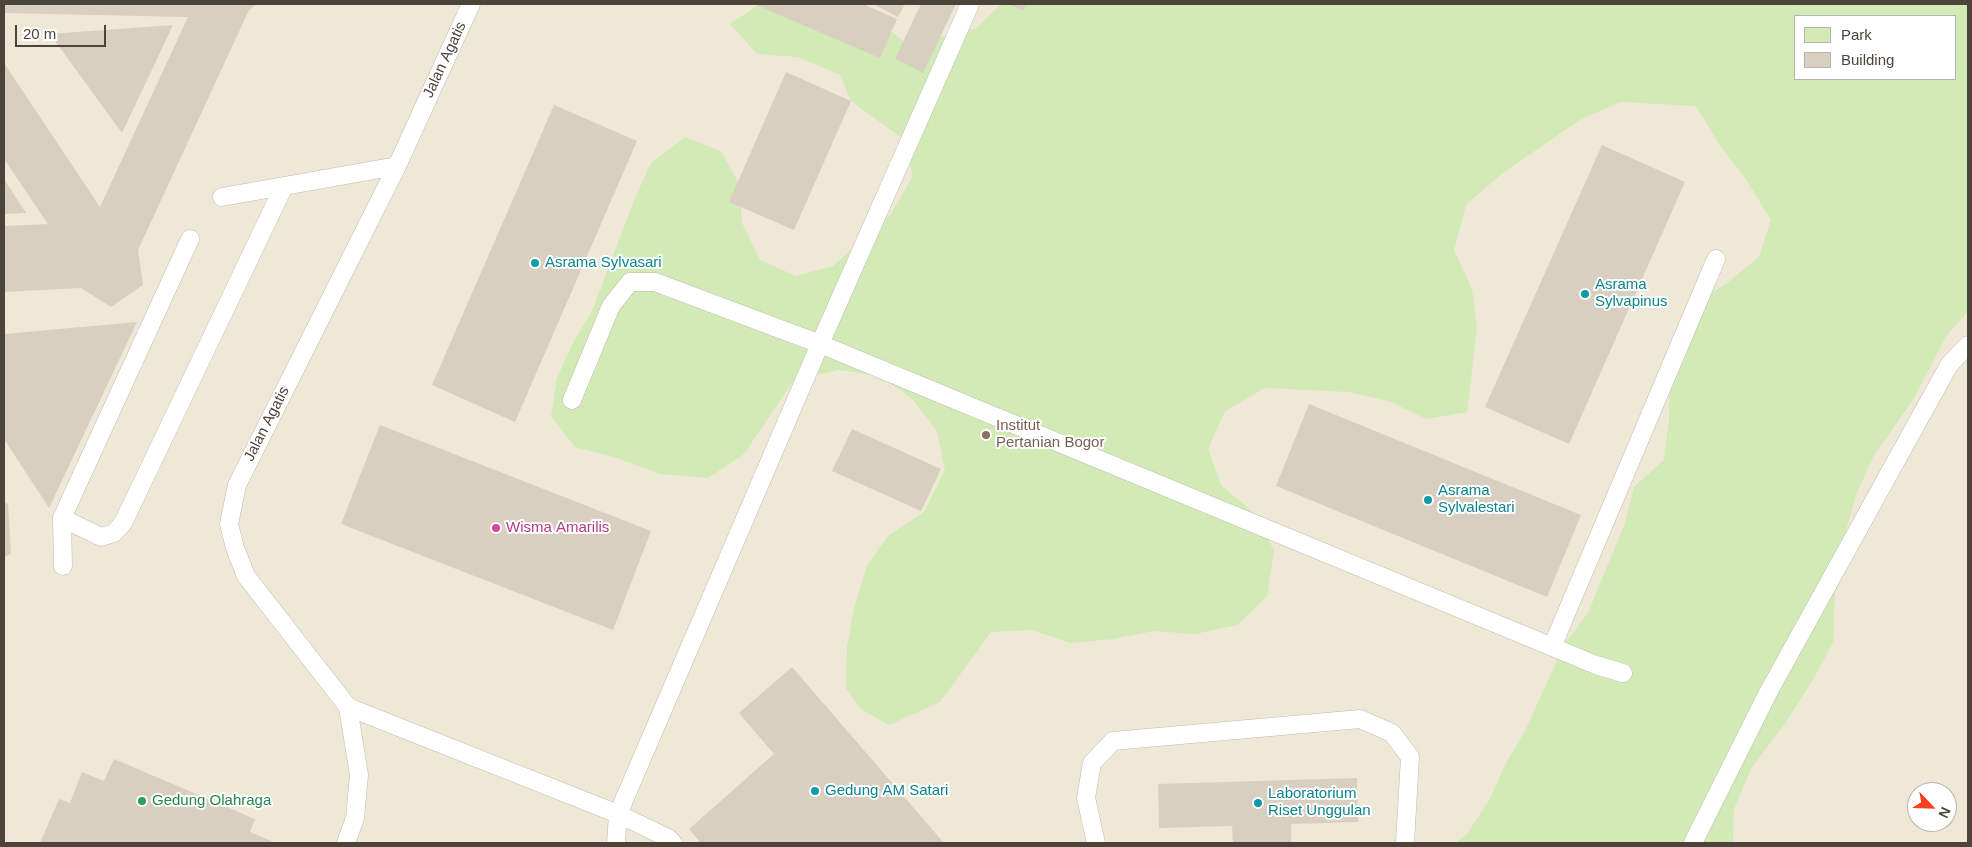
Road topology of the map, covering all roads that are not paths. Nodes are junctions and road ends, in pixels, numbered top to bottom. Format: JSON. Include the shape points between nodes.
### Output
{"nodes":[{"id":1,"x":472,"y":4,"type":"edge"},
{"id":2,"x":970,"y":4,"type":"edge"},
{"id":3,"x":396,"y":166,"type":"junction"},
{"id":4,"x":283,"y":188,"type":"junction"},
{"id":5,"x":222,"y":198,"type":"dead end"},
{"id":6,"x":190,"y":239,"type":"dead end"},
{"id":7,"x":1716,"y":259,"type":"dead end"},
{"id":8,"x":820,"y":344,"type":"junction"},
{"id":9,"x":1968,"y":345,"type":"edge"},
{"id":10,"x":572,"y":400,"type":"dead end"},
{"id":11,"x":62,"y":518,"type":"junction"},
{"id":12,"x":64,"y":566,"type":"dead end"},
{"id":13,"x":1552,"y":647,"type":"junction"},
{"id":14,"x":1623,"y":674,"type":"dead end"},
{"id":15,"x":348,"y":706,"type":"junction"},
{"id":16,"x":618,"y":814,"type":"junction"},
{"id":17,"x":346,"y":843,"type":"edge"},
{"id":18,"x":616,"y":843,"type":"edge"},
{"id":19,"x":673,"y":843,"type":"edge"},
{"id":20,"x":1096,"y":843,"type":"edge"},
{"id":21,"x":1405,"y":843,"type":"edge"},
{"id":22,"x":1693,"y":843,"type":"edge"}],
"edges":[{"from":1,"to":3,"type":"lane","name":"Jalan Agatis"},
{"from":2,"to":8,"type":"lane"},
{"from":3,"to":4,"type":"lane"},
{"from":3,"to":15,"type":"lane","name":"Jalan Agatis","via":[[237,485],[229,524],[234,548],[246,576]]},
{"from":4,"to":5,"type":"lane"},
{"from":4,"to":11,"type":"lane","via":[[123,523],[114,532],[101,537]]},
{"from":6,"to":11,"type":"lane"},
{"from":7,"to":13,"type":"lane"},
{"from":8,"to":10,"type":"lane","via":[[655,282],[630,282],[611,306]]},
{"from":8,"to":13,"type":"lane"},
{"from":8,"to":16,"type":"lane"},
{"from":9,"to":22,"type":"lane","via":[[1949,365],[1769,691]]},
{"from":11,"to":12,"type":"lane"},
{"from":13,"to":14,"type":"lane"},
{"from":15,"to":16,"type":"lane"},
{"from":15,"to":17,"type":"lane","name":"Jalan Agatis","via":[[359,775],[354,818]]},
{"from":16,"to":18,"type":"lane"},
{"from":16,"to":19,"type":"lane"},
{"from":20,"to":21,"type":"lane","via":[[1086,798],[1092,763],[1113,741],[1360,719],[1392,733],[1410,757]]}]}
